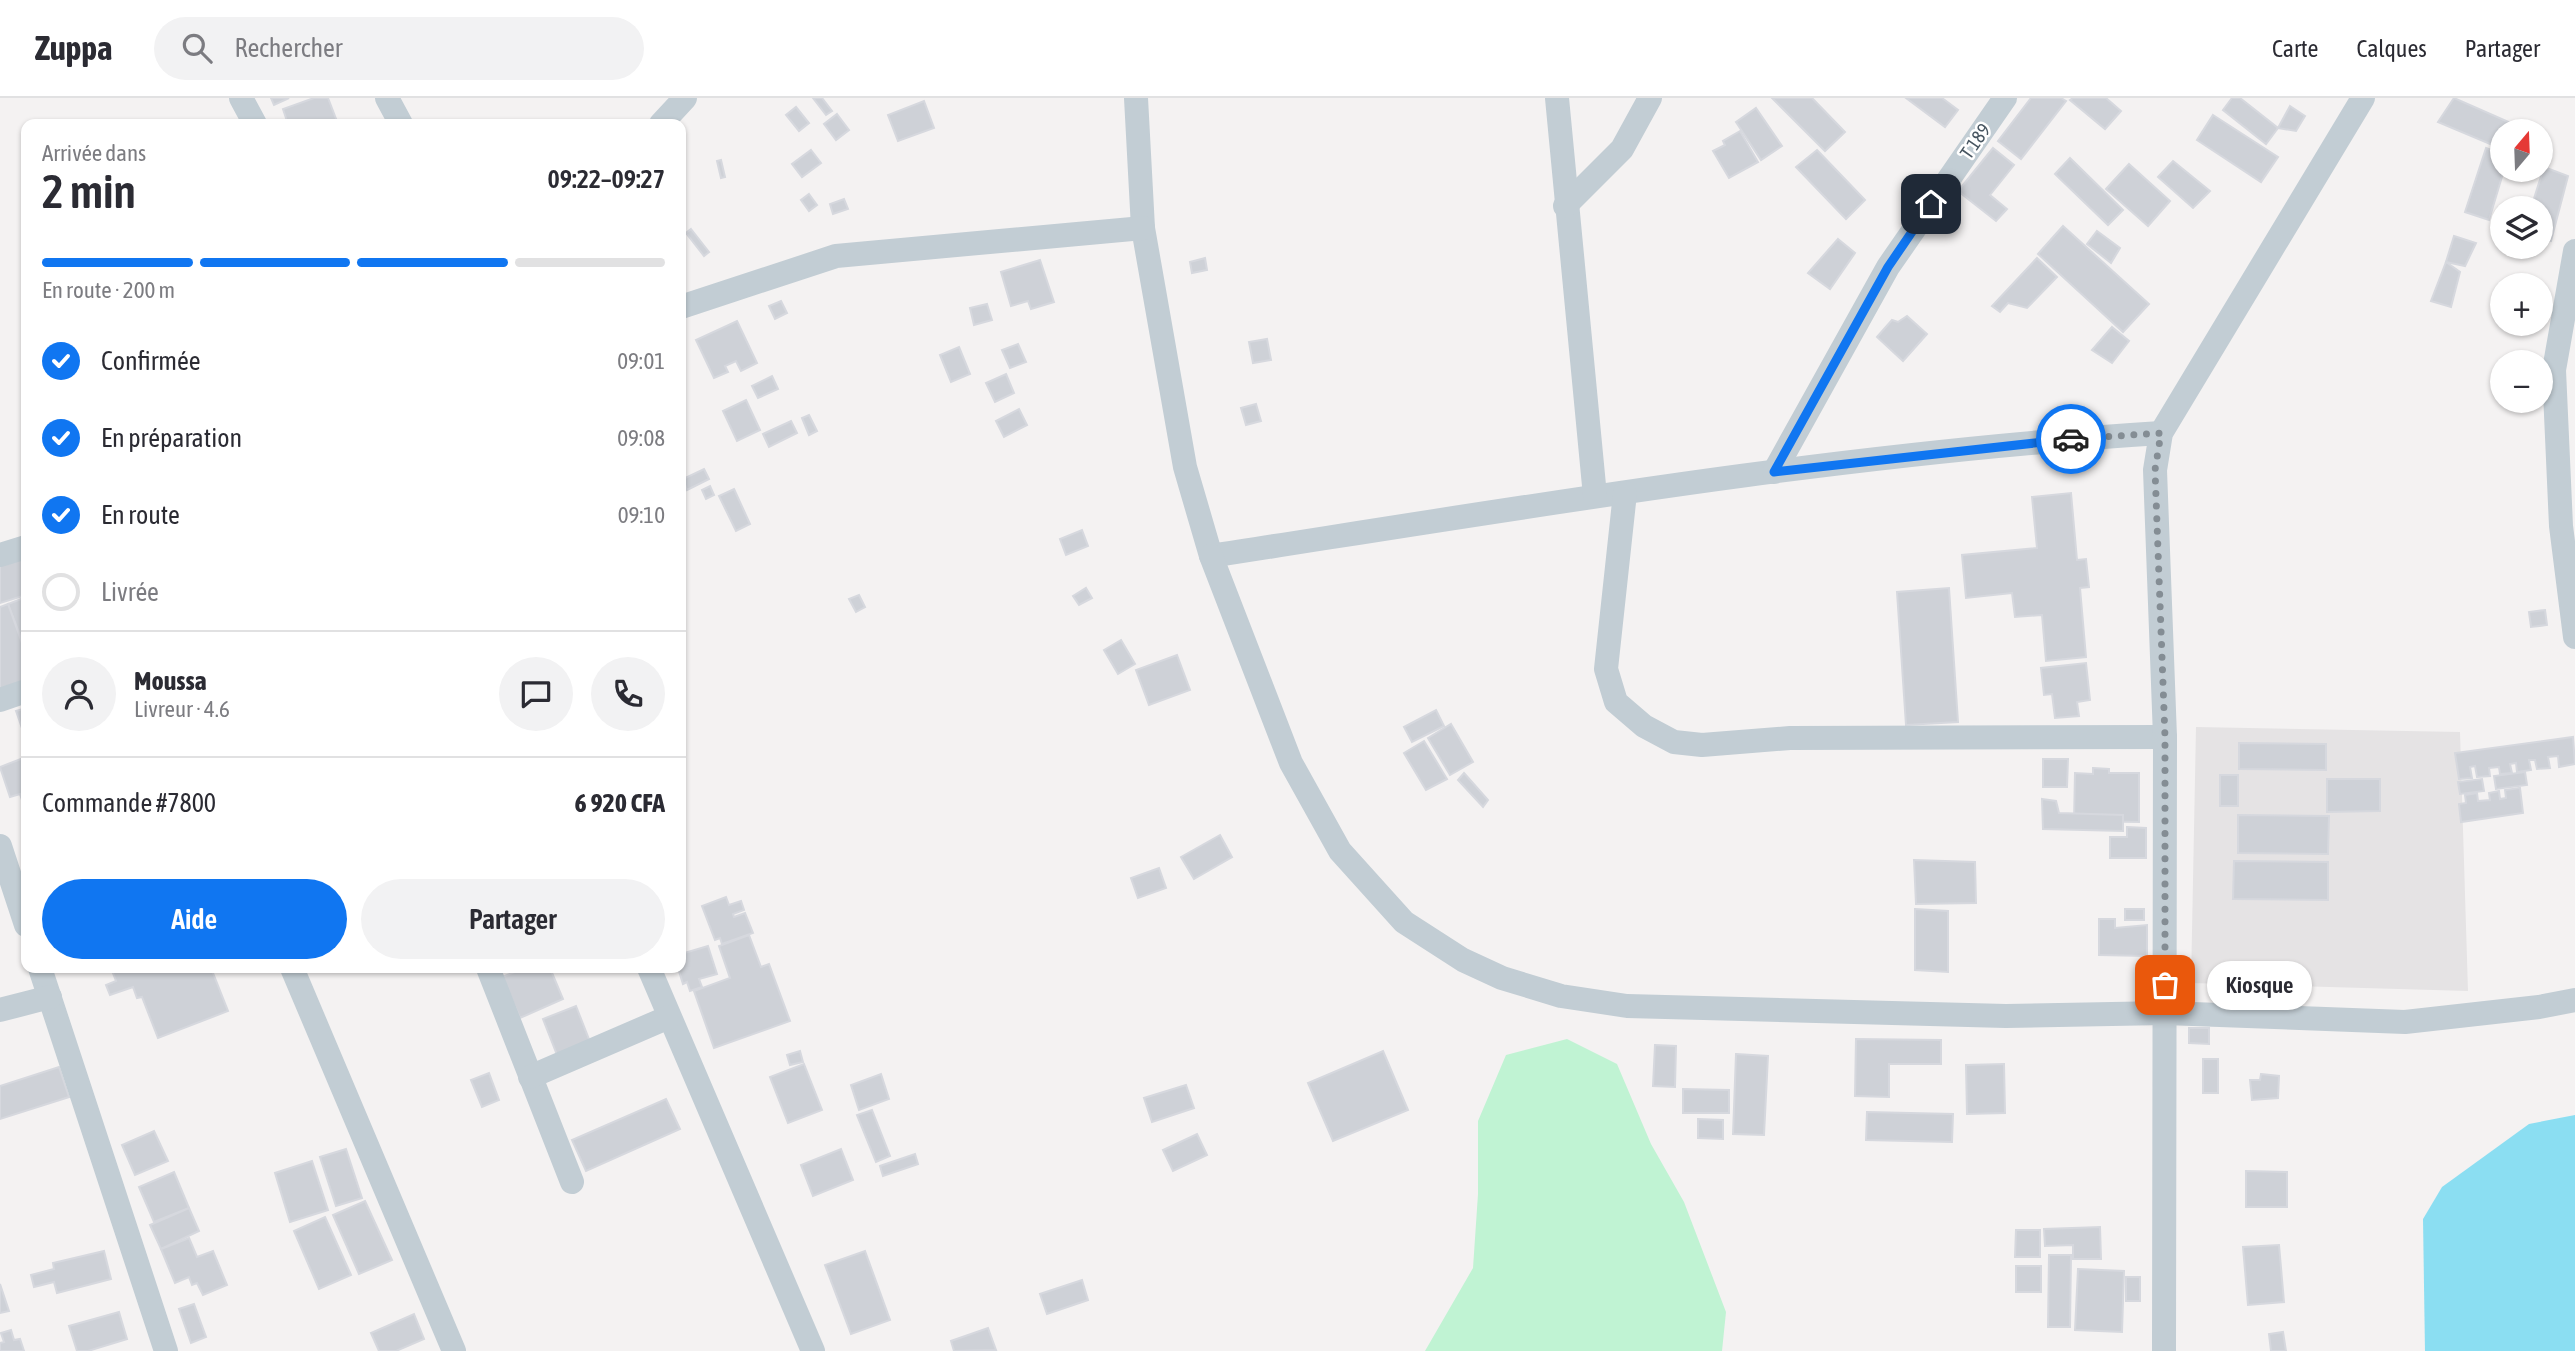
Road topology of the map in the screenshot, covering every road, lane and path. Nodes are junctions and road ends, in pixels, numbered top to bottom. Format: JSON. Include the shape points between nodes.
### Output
{"nodes":[{"id":1,"x":241,"y":98,"type":"edge"},
{"id":2,"x":387,"y":98,"type":"edge"},
{"id":3,"x":685,"y":98,"type":"edge"},
{"id":4,"x":1136,"y":98,"type":"edge"},
{"id":5,"x":1557,"y":98,"type":"edge"},
{"id":6,"x":1650,"y":98,"type":"edge"},
{"id":7,"x":2005,"y":98,"type":"edge"},
{"id":8,"x":2363,"y":98,"type":"edge"},
{"id":9,"x":252,"y":119,"type":"edge"},
{"id":10,"x":398,"y":119,"type":"edge"},
{"id":11,"x":666,"y":119,"type":"edge"},
{"id":12,"x":1565,"y":206,"type":"junction"},
{"id":13,"x":1143,"y":228,"type":"junction"},
{"id":14,"x":2575,"y":251,"type":"edge"},
{"id":15,"x":686,"y":305,"type":"edge"},
{"id":16,"x":2161,"y":433,"type":"junction"},
{"id":17,"x":1774,"y":472,"type":"junction"},
{"id":18,"x":1625,"y":493,"type":"junction"},
{"id":19,"x":1595,"y":496,"type":"junction"},
{"id":20,"x":21,"y":549,"type":"edge"},
{"id":21,"x":0,"y":555,"type":"edge"},
{"id":22,"x":1210,"y":556,"type":"junction"},
{"id":23,"x":2575,"y":637,"type":"edge"},
{"id":24,"x":21,"y":693,"type":"edge"},
{"id":25,"x":0,"y":700,"type":"edge"},
{"id":26,"x":2165,"y":737,"type":"junction"},
{"id":27,"x":0,"y":846,"type":"edge"},
{"id":28,"x":21,"y":910,"type":"edge"},
{"id":29,"x":42,"y":973,"type":"edge"},
{"id":30,"x":294,"y":973,"type":"edge"},
{"id":31,"x":490,"y":973,"type":"edge"},
{"id":32,"x":651,"y":973,"type":"edge"},
{"id":33,"x":50,"y":997,"type":"junction"},
{"id":34,"x":2575,"y":1000,"type":"edge"},
{"id":35,"x":0,"y":1010,"type":"edge"},
{"id":36,"x":2165,"y":1013,"type":"junction"},
{"id":37,"x":669,"y":1017,"type":"junction"},
{"id":38,"x":530,"y":1077,"type":"junction"},
{"id":39,"x":572,"y":1182,"type":"dead end"},
{"id":40,"x":2168,"y":1345,"type":"edge"},
{"id":41,"x":166,"y":1351,"type":"edge"},
{"id":42,"x":454,"y":1351,"type":"edge"},
{"id":43,"x":812,"y":1351,"type":"edge"}],
"edges":[{"from":1,"to":9,"type":"street"},
{"from":2,"to":10,"type":"street"},
{"from":3,"to":11,"type":"street"},
{"from":4,"to":13,"type":"street"},
{"from":5,"to":12,"type":"street"},
{"from":6,"to":12,"type":"street","via":[[1622,149]]},
{"from":7,"to":17,"type":"street","name":"T 189","via":[[1888,267]]},
{"from":8,"to":16,"type":"street"},
{"from":12,"to":19,"type":"street"},
{"from":13,"to":15,"type":"street","via":[[836,256]]},
{"from":13,"to":22,"type":"street","via":[[1185,467]]},
{"from":14,"to":23,"type":"street","via":[[2554,370],[2561,526]]},
{"from":16,"to":17,"type":"street"},
{"from":16,"to":26,"type":"street","via":[[2155,470]]},
{"from":17,"to":18,"type":"street"},
{"from":18,"to":19,"type":"street"},
{"from":18,"to":26,"type":"street","via":[[1606,669],[1616,702],[1644,726],[1674,741],[1702,745],[1790,738]]},
{"from":19,"to":22,"type":"street"},
{"from":20,"to":21,"type":"street"},
{"from":22,"to":36,"type":"street","via":[[1291,763],[1340,851],[1404,922],[1463,960],[1561,996],[1627,1006],[2006,1016]]},
{"from":24,"to":25,"type":"street"},
{"from":26,"to":36,"type":"street"},
{"from":27,"to":28,"type":"street"},
{"from":29,"to":33,"type":"street"},
{"from":30,"to":42,"type":"street"},
{"from":31,"to":38,"type":"street"},
{"from":32,"to":37,"type":"street"},
{"from":33,"to":35,"type":"street"},
{"from":33,"to":41,"type":"street"},
{"from":34,"to":36,"type":"street","via":[[2404,1023]]},
{"from":36,"to":40,"type":"street"},
{"from":37,"to":38,"type":"street"},
{"from":37,"to":43,"type":"street"},
{"from":38,"to":39,"type":"street"}]}
